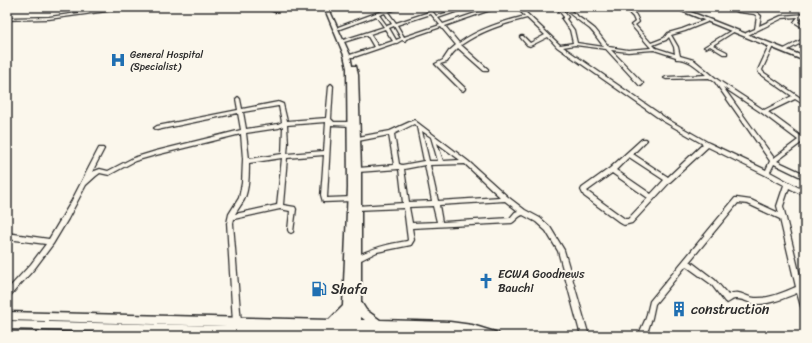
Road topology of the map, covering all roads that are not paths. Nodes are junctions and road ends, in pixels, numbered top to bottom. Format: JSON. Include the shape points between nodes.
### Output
{"nodes":[{"id":1,"x":130,"y":7,"type":"edge"},
{"id":2,"x":266,"y":7,"type":"edge"},
{"id":3,"x":276,"y":7,"type":"edge"},
{"id":4,"x":326,"y":7,"type":"edge"},
{"id":5,"x":331,"y":7,"type":"edge"},
{"id":6,"x":400,"y":7,"type":"edge"},
{"id":7,"x":427,"y":7,"type":"edge"},
{"id":8,"x":468,"y":7,"type":"edge"},
{"id":9,"x":497,"y":7,"type":"edge"},
{"id":10,"x":518,"y":7,"type":"edge"},
{"id":11,"x":558,"y":7,"type":"edge"},
{"id":12,"x":565,"y":7,"type":"edge"},
{"id":13,"x":674,"y":7,"type":"edge"},
{"id":14,"x":679,"y":7,"type":"edge"},
{"id":15,"x":749,"y":7,"type":"edge"},
{"id":16,"x":386,"y":11,"type":"junction"},
{"id":17,"x":738,"y":11,"type":"dead end"},
{"id":18,"x":431,"y":13,"type":"junction"},
{"id":19,"x":631,"y":13,"type":"dead end"},
{"id":20,"x":377,"y":14,"type":"junction"},
{"id":21,"x":758,"y":15,"type":"junction"},
{"id":22,"x":527,"y":16,"type":"junction"},
{"id":23,"x":803,"y":16,"type":"edge"},
{"id":24,"x":436,"y":17,"type":"junction"},
{"id":25,"x":7,"y":19,"type":"edge"},
{"id":26,"x":706,"y":21,"type":"junction"},
{"id":27,"x":772,"y":21,"type":"junction"},
{"id":28,"x":394,"y":24,"type":"junction"},
{"id":29,"x":442,"y":25,"type":"junction"},
{"id":30,"x":339,"y":28,"type":"junction"},
{"id":31,"x":387,"y":28,"type":"junction"},
{"id":32,"x":805,"y":28,"type":"edge"},
{"id":33,"x":757,"y":29,"type":"junction"},
{"id":34,"x":734,"y":31,"type":"junction"},
{"id":35,"x":368,"y":34,"type":"junction"},
{"id":36,"x":669,"y":34,"type":"junction"},
{"id":37,"x":748,"y":34,"type":"junction"},
{"id":38,"x":547,"y":36,"type":"junction"},
{"id":39,"x":522,"y":37,"type":"dead end"},
{"id":40,"x":805,"y":39,"type":"edge"},
{"id":41,"x":404,"y":40,"type":"junction"},
{"id":42,"x":344,"y":41,"type":"junction"},
{"id":43,"x":396,"y":42,"type":"junction"},
{"id":44,"x":575,"y":44,"type":"junction"},
{"id":45,"x":712,"y":45,"type":"junction"},
{"id":46,"x":459,"y":46,"type":"junction"},
{"id":47,"x":559,"y":46,"type":"junction"},
{"id":48,"x":771,"y":46,"type":"junction"},
{"id":49,"x":652,"y":47,"type":"junction"},
{"id":50,"x":706,"y":47,"type":"dead end"},
{"id":51,"x":377,"y":48,"type":"junction"},
{"id":52,"x":608,"y":49,"type":"junction"},
{"id":53,"x":786,"y":49,"type":"junction"},
{"id":54,"x":725,"y":54,"type":"dead end"},
{"id":55,"x":352,"y":56,"type":"junction"},
{"id":56,"x":805,"y":56,"type":"edge"},
{"id":57,"x":678,"y":58,"type":"junction"},
{"id":58,"x":805,"y":59,"type":"edge"},
{"id":59,"x":486,"y":70,"type":"dead end"},
{"id":60,"x":711,"y":76,"type":"junction"},
{"id":61,"x":666,"y":78,"type":"dead end"},
{"id":62,"x":716,"y":81,"type":"junction"},
{"id":63,"x":641,"y":84,"type":"dead end"},
{"id":64,"x":331,"y":86,"type":"dead end"},
{"id":65,"x":463,"y":89,"type":"dead end"},
{"id":66,"x":795,"y":97,"type":"junction"},
{"id":67,"x":238,"y":99,"type":"dead end"},
{"id":68,"x":805,"y":103,"type":"edge"},
{"id":69,"x":240,"y":111,"type":"junction"},
{"id":70,"x":764,"y":112,"type":"junction"},
{"id":71,"x":330,"y":120,"type":"junction"},
{"id":72,"x":285,"y":123,"type":"junction"},
{"id":73,"x":351,"y":124,"type":"junction"},
{"id":74,"x":419,"y":127,"type":"junction"},
{"id":75,"x":157,"y":128,"type":"dead end"},
{"id":76,"x":244,"y":131,"type":"junction"},
{"id":77,"x":392,"y":133,"type":"junction"},
{"id":78,"x":433,"y":137,"type":"junction"},
{"id":79,"x":803,"y":138,"type":"edge"},
{"id":80,"x":358,"y":139,"type":"junction"},
{"id":81,"x":644,"y":140,"type":"dead end"},
{"id":82,"x":707,"y":144,"type":"junction"},
{"id":83,"x":101,"y":149,"type":"dead end"},
{"id":84,"x":326,"y":153,"type":"junction"},
{"id":85,"x":629,"y":154,"type":"junction"},
{"id":86,"x":284,"y":156,"type":"junction"},
{"id":87,"x":246,"y":161,"type":"junction"},
{"id":88,"x":773,"y":161,"type":"junction"},
{"id":89,"x":466,"y":162,"type":"junction"},
{"id":90,"x":427,"y":163,"type":"junction"},
{"id":91,"x":441,"y":163,"type":"junction"},
{"id":92,"x":401,"y":167,"type":"junction"},
{"id":93,"x":358,"y":170,"type":"junction"},
{"id":94,"x":612,"y":170,"type":"junction"},
{"id":95,"x":767,"y":173,"type":"junction"},
{"id":96,"x":805,"y":178,"type":"edge"},
{"id":97,"x":668,"y":180,"type":"junction"},
{"id":98,"x":84,"y":183,"type":"junction"},
{"id":99,"x":788,"y":184,"type":"junction"},
{"id":100,"x":805,"y":194,"type":"edge"},
{"id":101,"x":652,"y":198,"type":"junction"},
{"id":102,"x":352,"y":199,"type":"junction"},
{"id":103,"x":506,"y":199,"type":"junction"},
{"id":104,"x":436,"y":202,"type":"junction"},
{"id":105,"x":406,"y":205,"type":"junction"},
{"id":106,"x":280,"y":207,"type":"junction"},
{"id":107,"x":357,"y":208,"type":"junction"},
{"id":108,"x":523,"y":212,"type":"junction"},
{"id":109,"x":231,"y":217,"type":"junction"},
{"id":110,"x":781,"y":218,"type":"junction"},
{"id":111,"x":440,"y":224,"type":"junction"},
{"id":112,"x":410,"y":226,"type":"junction"},
{"id":113,"x":291,"y":230,"type":"dead end"},
{"id":114,"x":7,"y":236,"type":"edge"},
{"id":115,"x":51,"y":242,"type":"junction"},
{"id":116,"x":357,"y":259,"type":"junction"},
{"id":117,"x":686,"y":262,"type":"junction"},
{"id":118,"x":800,"y":288,"type":"junction"},
{"id":119,"x":7,"y":295,"type":"edge"},
{"id":120,"x":356,"y":302,"type":"junction"},
{"id":121,"x":348,"y":308,"type":"junction"},
{"id":122,"x":805,"y":310,"type":"edge"},
{"id":123,"x":7,"y":316,"type":"edge"},
{"id":124,"x":236,"y":323,"type":"junction"},
{"id":125,"x":331,"y":324,"type":"junction"},
{"id":126,"x":377,"y":324,"type":"junction"},
{"id":127,"x":7,"y":325,"type":"edge"},
{"id":128,"x":351,"y":328,"type":"junction"},
{"id":129,"x":414,"y":335,"type":"edge"},
{"id":130,"x":462,"y":336,"type":"edge"},
{"id":131,"x":496,"y":336,"type":"edge"},
{"id":132,"x":585,"y":336,"type":"edge"},
{"id":133,"x":642,"y":336,"type":"edge"}],
"edges":[{"from":1,"to":25,"type":"street","via":[[49,18]]},
{"from":2,"to":3,"type":"street","via":[[276,11]]},
{"from":4,"to":73,"type":"street","via":[[350,68]]},
{"from":5,"to":30,"type":"street"},
{"from":6,"to":16,"type":"street"},
{"from":7,"to":18,"type":"street"},
{"from":8,"to":24,"type":"street"},
{"from":9,"to":29,"type":"street"},
{"from":10,"to":22,"type":"street"},
{"from":11,"to":44,"type":"street","via":[[572,30]]},
{"from":12,"to":52,"type":"street","via":[[593,30]]},
{"from":13,"to":26,"type":"street"},
{"from":14,"to":37,"type":"street"},
{"from":15,"to":21,"type":"street"},
{"from":16,"to":20,"type":"street"},
{"from":16,"to":28,"type":"street"},
{"from":17,"to":21,"type":"street"},
{"from":18,"to":24,"type":"street"},
{"from":18,"to":28,"type":"street"},
{"from":19,"to":49,"type":"street","via":[[637,22],[633,25]]},
{"from":20,"to":30,"type":"street"},
{"from":20,"to":31,"type":"street"},
{"from":21,"to":27,"type":"street"},
{"from":21,"to":33,"type":"street"},
{"from":22,"to":38,"type":"street"},
{"from":22,"to":46,"type":"street","via":[[482,30]]},
{"from":23,"to":27,"type":"street","via":[[784,17]]},
{"from":23,"to":32,"type":"street","via":[[796,22]]},
{"from":24,"to":29,"type":"street"},
{"from":26,"to":34,"type":"street"},
{"from":26,"to":36,"type":"street"},
{"from":27,"to":33,"type":"street"},
{"from":28,"to":31,"type":"street"},
{"from":28,"to":41,"type":"street"},
{"from":29,"to":41,"type":"street"},
{"from":29,"to":46,"type":"street"},
{"from":30,"to":42,"type":"street"},
{"from":31,"to":35,"type":"street"},
{"from":31,"to":43,"type":"street"},
{"from":33,"to":37,"type":"street"},
{"from":34,"to":45,"type":"street"},
{"from":34,"to":48,"type":"street"},
{"from":35,"to":42,"type":"street"},
{"from":35,"to":51,"type":"street"},
{"from":36,"to":49,"type":"street"},
{"from":36,"to":57,"type":"street"},
{"from":37,"to":53,"type":"street"},
{"from":38,"to":39,"type":"street","via":[[530,45]]},
{"from":38,"to":47,"type":"street"},
{"from":40,"to":53,"type":"street"},
{"from":41,"to":43,"type":"street"},
{"from":42,"to":55,"type":"street"},
{"from":43,"to":51,"type":"street"},
{"from":44,"to":47,"type":"street"},
{"from":44,"to":52,"type":"street"},
{"from":45,"to":50,"type":"street"},
{"from":45,"to":54,"type":"street"},
{"from":46,"to":59,"type":"street"},
{"from":46,"to":65,"type":"street","via":[[449,53],[445,61],[438,64]]},
{"from":47,"to":82,"type":"street","via":[[665,120]]},
{"from":48,"to":58,"type":"street"},
{"from":48,"to":66,"type":"street","via":[[760,72]]},
{"from":49,"to":52,"type":"street","via":[[628,51]]},
{"from":49,"to":57,"type":"street"},
{"from":51,"to":55,"type":"street"},
{"from":52,"to":63,"type":"street"},
{"from":53,"to":56,"type":"street"},
{"from":55,"to":80,"type":"street","via":[[356,74]]},
{"from":57,"to":60,"type":"street","via":[[692,61]]},
{"from":60,"to":61,"type":"street"},
{"from":60,"to":62,"type":"street"},
{"from":62,"to":70,"type":"street"},
{"from":62,"to":88,"type":"street"},
{"from":64,"to":71,"type":"street"},
{"from":66,"to":68,"type":"street"},
{"from":66,"to":70,"type":"street"},
{"from":67,"to":69,"type":"street"},
{"from":69,"to":72,"type":"street","via":[[281,105]]},
{"from":69,"to":75,"type":"street"},
{"from":69,"to":76,"type":"street"},
{"from":70,"to":79,"type":"street"},
{"from":71,"to":72,"type":"street"},
{"from":71,"to":73,"type":"street","via":[[332,124]]},
{"from":71,"to":84,"type":"street"},
{"from":72,"to":76,"type":"street"},
{"from":72,"to":86,"type":"street"},
{"from":73,"to":102,"type":"street"},
{"from":74,"to":77,"type":"street","via":[[414,122]]},
{"from":74,"to":78,"type":"street"},
{"from":74,"to":90,"type":"street"},
{"from":76,"to":87,"type":"street"},
{"from":76,"to":98,"type":"street","via":[[133,160],[109,173],[100,171]]},
{"from":77,"to":80,"type":"street"},
{"from":77,"to":92,"type":"street","via":[[397,165]]},
{"from":78,"to":89,"type":"street"},
{"from":78,"to":91,"type":"street"},
{"from":79,"to":88,"type":"street"},
{"from":80,"to":93,"type":"street"},
{"from":81,"to":85,"type":"street"},
{"from":82,"to":95,"type":"street"},
{"from":82,"to":97,"type":"street"},
{"from":83,"to":98,"type":"street"},
{"from":84,"to":86,"type":"street"},
{"from":84,"to":102,"type":"street","via":[[325,200]]},
{"from":85,"to":94,"type":"street"},
{"from":85,"to":97,"type":"street"},
{"from":86,"to":87,"type":"street"},
{"from":86,"to":106,"type":"street"},
{"from":87,"to":109,"type":"street","via":[[243,195]]},
{"from":88,"to":95,"type":"street"},
{"from":88,"to":96,"type":"street"},
{"from":89,"to":91,"type":"street"},
{"from":89,"to":103,"type":"street"},
{"from":90,"to":91,"type":"street"},
{"from":90,"to":92,"type":"street"},
{"from":90,"to":104,"type":"street"},
{"from":92,"to":93,"type":"street"},
{"from":92,"to":105,"type":"street"},
{"from":93,"to":107,"type":"street"},
{"from":94,"to":101,"type":"street"},
{"from":94,"to":101,"type":"street","via":[[584,190],[623,222],[630,221]]},
{"from":95,"to":99,"type":"street"},
{"from":97,"to":101,"type":"street"},
{"from":98,"to":115,"type":"street"},
{"from":99,"to":100,"type":"street"},
{"from":99,"to":110,"type":"street","via":[[780,206]]},
{"from":102,"to":121,"type":"street"},
{"from":103,"to":104,"type":"street"},
{"from":103,"to":108,"type":"street"},
{"from":104,"to":105,"type":"street"},
{"from":104,"to":111,"type":"street"},
{"from":105,"to":107,"type":"street"},
{"from":105,"to":112,"type":"street"},
{"from":106,"to":109,"type":"street"},
{"from":106,"to":113,"type":"street","via":[[293,208]]},
{"from":107,"to":116,"type":"street"},
{"from":108,"to":111,"type":"street","via":[[512,220]]},
{"from":108,"to":132,"type":"street","via":[[538,220],[556,240]]},
{"from":109,"to":124,"type":"street"},
{"from":110,"to":117,"type":"street","via":[[749,202],[737,200]]},
{"from":110,"to":118,"type":"street"},
{"from":111,"to":112,"type":"street"},
{"from":112,"to":116,"type":"street","via":[[409,243],[377,248]]},
{"from":114,"to":115,"type":"street"},
{"from":115,"to":119,"type":"street","via":[[34,266]]},
{"from":116,"to":120,"type":"street"},
{"from":117,"to":118,"type":"street","via":[[713,282],[727,300],[742,295],[756,301],[763,300]]},
{"from":117,"to":133,"type":"street","via":[[652,303]]},
{"from":118,"to":122,"type":"street"},
{"from":120,"to":126,"type":"street"},
{"from":120,"to":128,"type":"street"},
{"from":121,"to":125,"type":"street"},
{"from":121,"to":128,"type":"street"},
{"from":123,"to":124,"type":"street"},
{"from":124,"to":125,"type":"street"},
{"from":125,"to":128,"type":"street"},
{"from":126,"to":128,"type":"street"},
{"from":126,"to":131,"type":"street","via":[[458,327]]},
{"from":127,"to":128,"type":"street","via":[[303,333]]},
{"from":128,"to":129,"type":"street"},
{"from":129,"to":130,"type":"street"}]}
